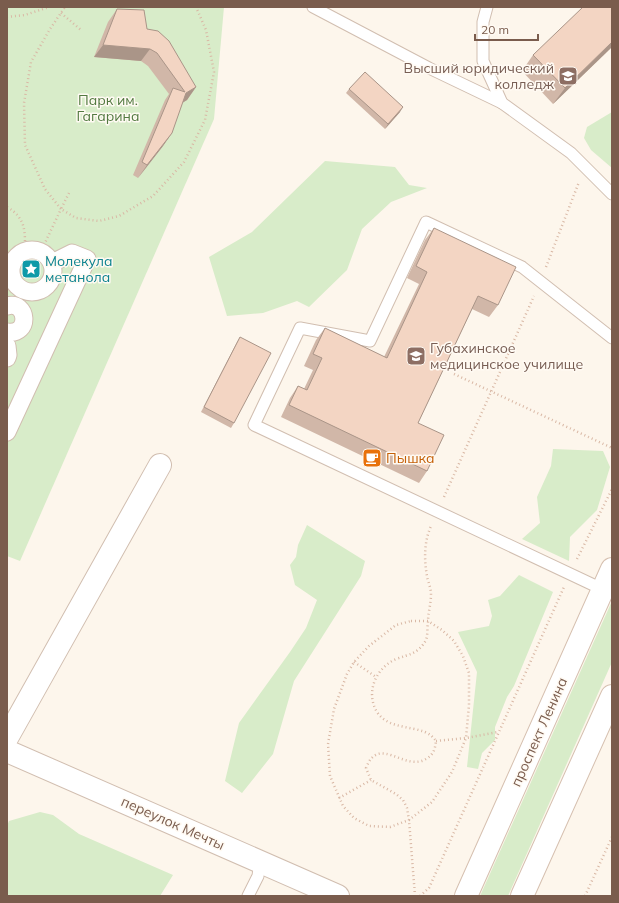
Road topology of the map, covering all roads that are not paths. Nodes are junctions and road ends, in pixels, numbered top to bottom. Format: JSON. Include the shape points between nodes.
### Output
{"nodes":[{"id":1,"x":313,"y":7,"type":"edge"},
{"id":2,"x":487,"y":7,"type":"edge"},
{"id":3,"x":502,"y":103,"type":"junction"},
{"id":4,"x":612,"y":194,"type":"edge"},
{"id":5,"x":39,"y":255,"type":"junction"},
{"id":6,"x":24,"y":290,"type":"junction"},
{"id":7,"x":12,"y":306,"type":"edge"},
{"id":8,"x":7,"y":332,"type":"edge"},
{"id":9,"x":612,"y":338,"type":"edge"},
{"id":10,"x":7,"y":346,"type":"edge"},
{"id":11,"x":7,"y":358,"type":"edge"},
{"id":12,"x":7,"y":432,"type":"edge"},
{"id":13,"x":160,"y":465,"type":"dead end"},
{"id":14,"x":612,"y":569,"type":"edge"},
{"id":15,"x":602,"y":589,"type":"junction"},
{"id":16,"x":612,"y":696,"type":"edge"},
{"id":17,"x":7,"y":738,"type":"edge"},
{"id":18,"x":7,"y":751,"type":"edge"},
{"id":19,"x":260,"y":861,"type":"junction"},
{"id":20,"x":248,"y":896,"type":"edge"},
{"id":21,"x":338,"y":896,"type":"edge"},
{"id":22,"x":466,"y":896,"type":"edge"},
{"id":23,"x":522,"y":896,"type":"edge"}],
"edges":[{"from":1,"to":3,"type":"lane"},
{"from":2,"to":3,"type":"lane","via":[[483,61]]},
{"from":3,"to":4,"type":"lane","via":[[571,153]]},
{"from":5,"to":6,"type":"street","via":[[18,255],[13,262],[12,278]]},
{"from":5,"to":6,"type":"street","via":[[54,271],[52,280],[40,291]]},
{"from":5,"to":12,"type":"street","via":[[72,253],[87,259]]},
{"from":6,"to":7,"type":"street"},
{"from":7,"to":8,"type":"street","via":[[21,310],[24,322],[17,331]]},
{"from":9,"to":15,"type":"lane","via":[[522,267],[426,222],[370,341],[300,328],[254,425]]},
{"from":10,"to":11,"type":"street"},
{"from":13,"to":17,"type":"street"},
{"from":14,"to":15,"type":"street","name":"проспект Ленина"},
{"from":15,"to":22,"type":"street","name":"проспект Ленина"},
{"from":16,"to":23,"type":"street"},
{"from":18,"to":19,"type":"street","name":"переулок Мечты"},
{"from":19,"to":20,"type":"lane","via":[[258,876]]},
{"from":19,"to":21,"type":"street","name":"переулок Мечты"}]}
